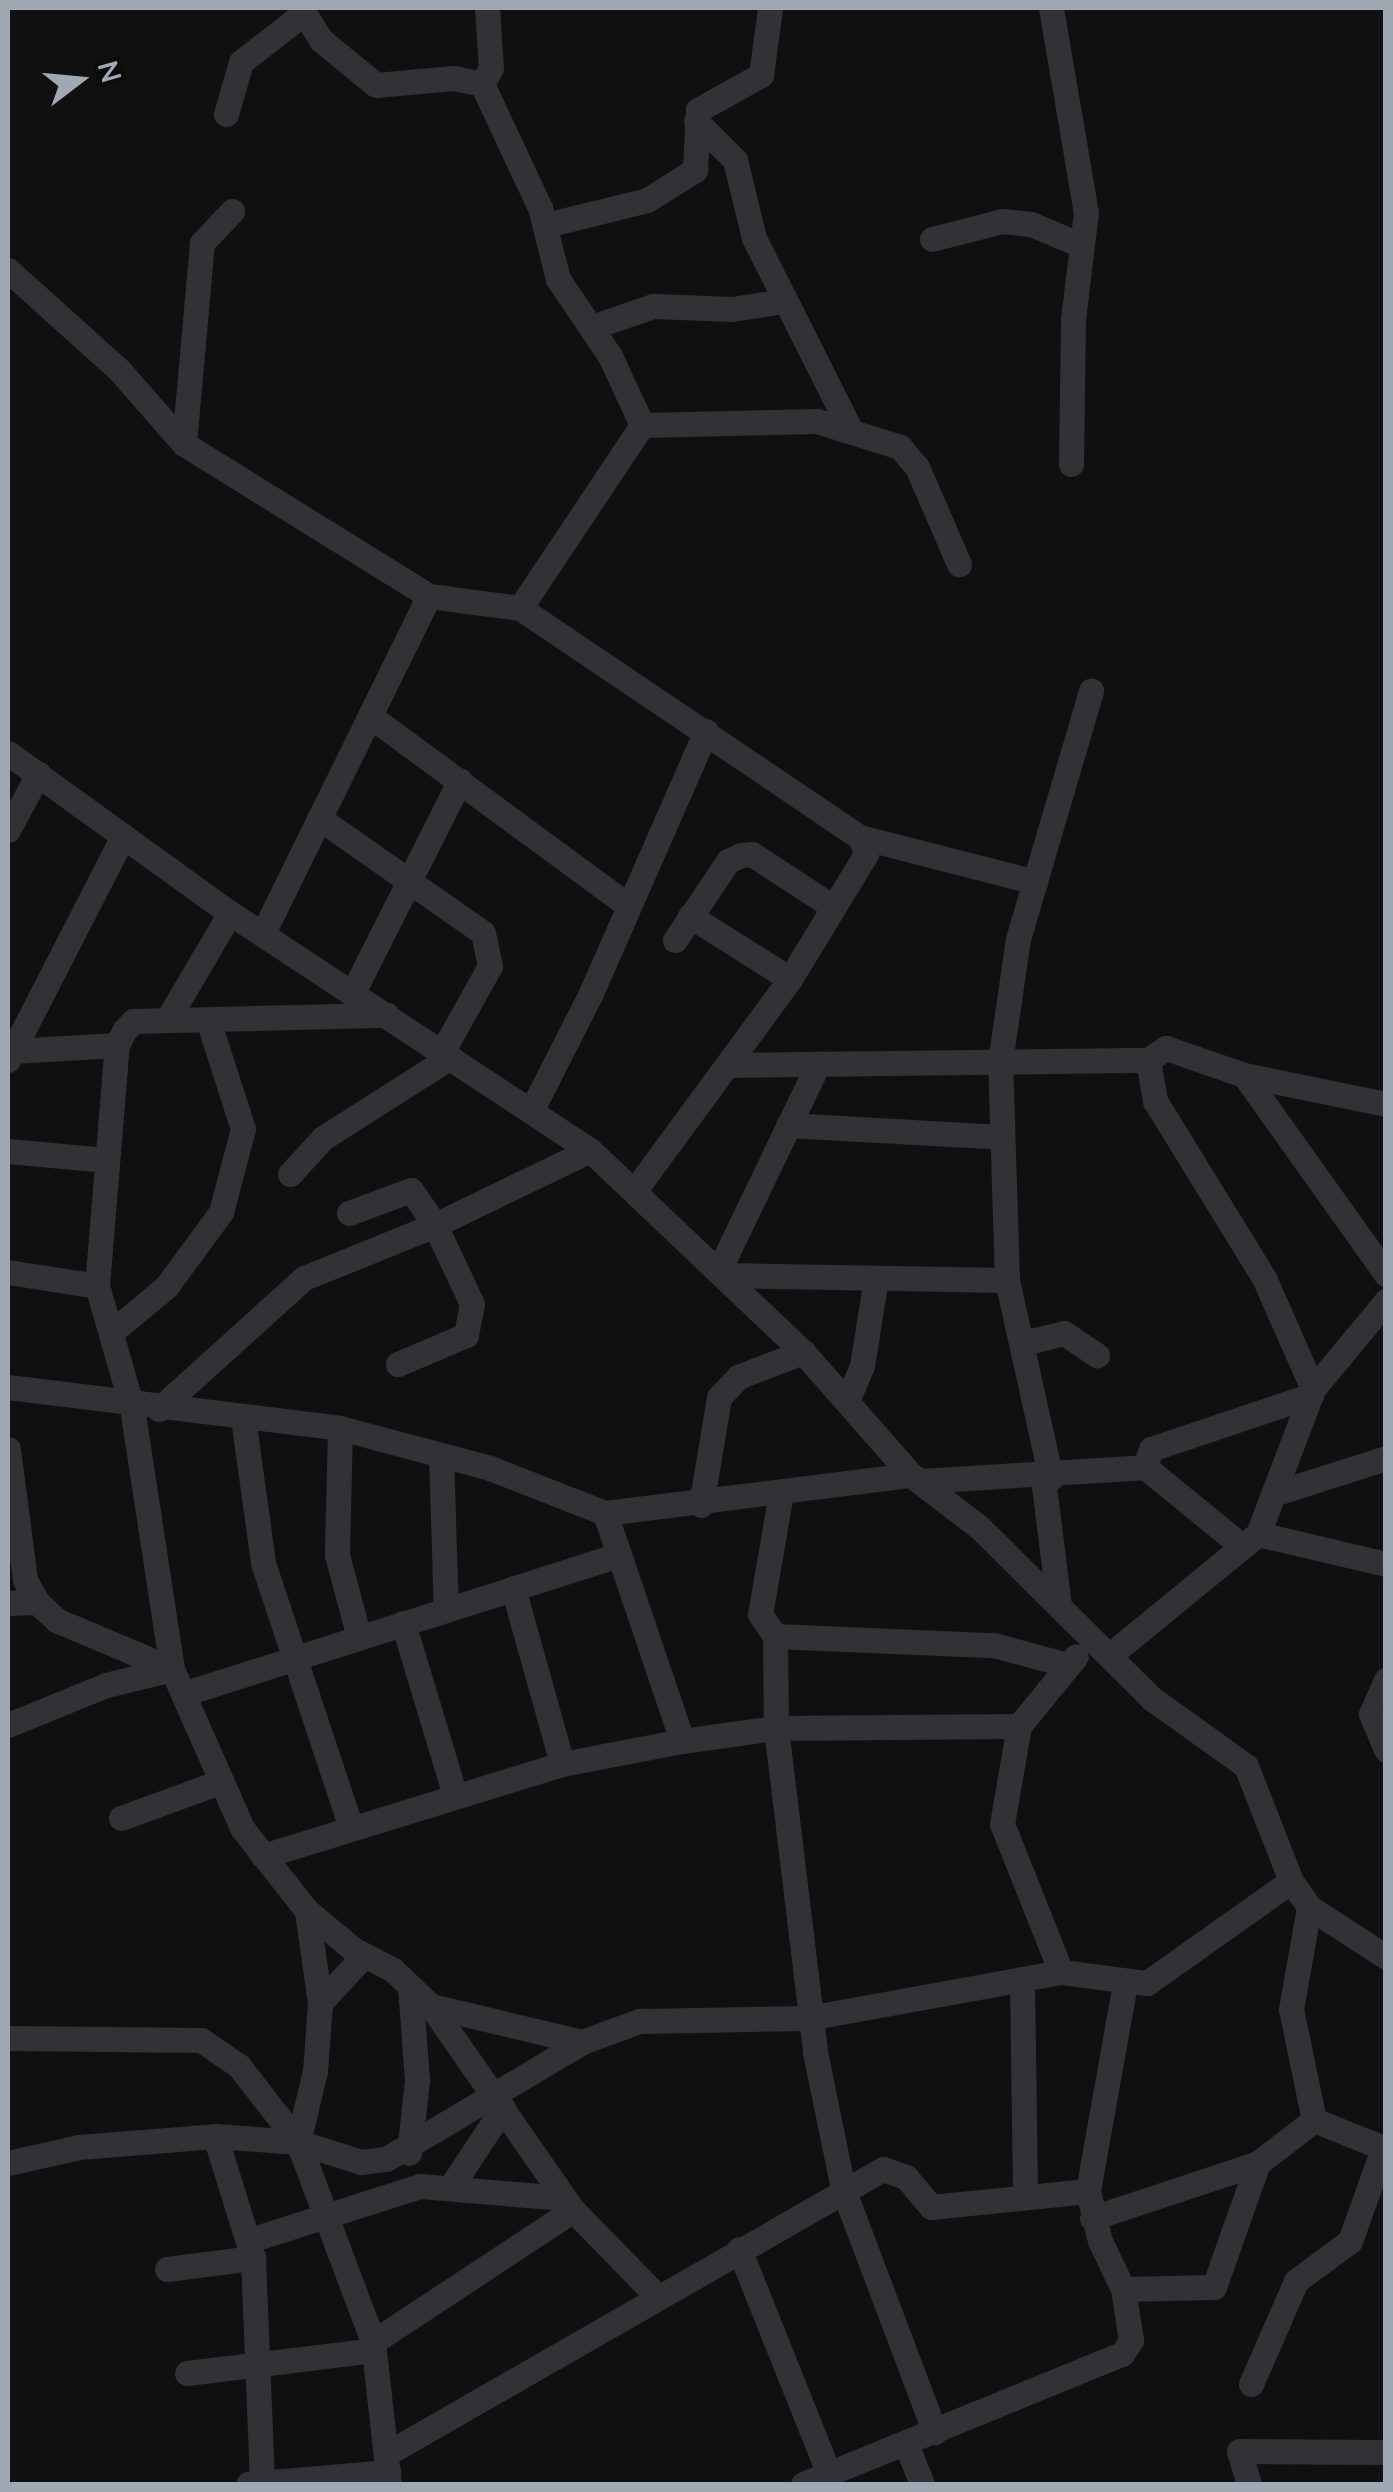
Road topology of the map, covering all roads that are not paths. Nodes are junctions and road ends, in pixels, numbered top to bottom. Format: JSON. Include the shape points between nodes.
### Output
{"nodes":[{"id":1,"x":488,"y":8,"type":"edge"},
{"id":2,"x":770,"y":8,"type":"edge"},
{"id":3,"x":1050,"y":8,"type":"edge"},
{"id":4,"x":302,"y":10,"type":"edge"},
{"id":5,"x":482,"y":84,"type":"junction"},
{"id":6,"x":226,"y":114,"type":"dead end"},
{"id":7,"x":696,"y":121,"type":"junction"},
{"id":8,"x":232,"y":212,"type":"dead end"},
{"id":9,"x":546,"y":225,"type":"junction"},
{"id":10,"x":932,"y":239,"type":"dead end"},
{"id":11,"x":1081,"y":245,"type":"junction"},
{"id":12,"x":8,"y":270,"type":"edge"},
{"id":13,"x":782,"y":301,"type":"junction"},
{"id":14,"x":592,"y":327,"type":"junction"},
{"id":15,"x":642,"y":425,"type":"junction"},
{"id":16,"x":851,"y":431,"type":"junction"},
{"id":17,"x":184,"y":444,"type":"junction"},
{"id":18,"x":1071,"y":464,"type":"dead end"},
{"id":19,"x":960,"y":564,"type":"dead end"},
{"id":20,"x":429,"y":596,"type":"junction"},
{"id":21,"x":520,"y":608,"type":"junction"},
{"id":22,"x":1091,"y":691,"type":"dead end"},
{"id":23,"x":370,"y":716,"type":"junction"},
{"id":24,"x":706,"y":732,"type":"junction"},
{"id":25,"x":8,"y":753,"type":"edge"},
{"id":26,"x":38,"y":774,"type":"junction"},
{"id":27,"x":460,"y":780,"type":"junction"},
{"id":28,"x":320,"y":818,"type":"junction"},
{"id":29,"x":8,"y":830,"type":"edge"},
{"id":30,"x":123,"y":836,"type":"junction"},
{"id":31,"x":860,"y":837,"type":"junction"},
{"id":32,"x":410,"y":878,"type":"junction"},
{"id":33,"x":1035,"y":882,"type":"junction"},
{"id":34,"x":629,"y":906,"type":"junction"},
{"id":35,"x":833,"y":908,"type":"junction"},
{"id":36,"x":230,"y":913,"type":"junction"},
{"id":37,"x":690,"y":916,"type":"junction"},
{"id":38,"x":263,"y":932,"type":"junction"},
{"id":39,"x":676,"y":940,"type":"dead end"},
{"id":40,"x":790,"y":979,"type":"junction"},
{"id":41,"x":353,"y":992,"type":"junction"},
{"id":42,"x":387,"y":1015,"type":"junction"},
{"id":43,"x":167,"y":1020,"type":"junction"},
{"id":44,"x":208,"y":1020,"type":"junction"},
{"id":45,"x":117,"y":1045,"type":"junction"},
{"id":46,"x":446,"y":1054,"type":"junction"},
{"id":47,"x":10,"y":1055,"type":"edge"},
{"id":48,"x":1148,"y":1060,"type":"junction"},
{"id":49,"x":1000,"y":1062,"type":"junction"},
{"id":50,"x":818,"y":1064,"type":"junction"},
{"id":51,"x":727,"y":1065,"type":"junction"},
{"id":52,"x":1244,"y":1074,"type":"junction"},
{"id":53,"x":1386,"y":1104,"type":"edge"},
{"id":54,"x":532,"y":1112,"type":"junction"},
{"id":55,"x":788,"y":1126,"type":"junction"},
{"id":56,"x":1001,"y":1137,"type":"junction"},
{"id":57,"x":590,"y":1150,"type":"junction"},
{"id":58,"x":8,"y":1151,"type":"edge"},
{"id":59,"x":108,"y":1160,"type":"junction"},
{"id":60,"x":290,"y":1174,"type":"dead end"},
{"id":61,"x":635,"y":1190,"type":"junction"},
{"id":62,"x":349,"y":1213,"type":"dead end"},
{"id":63,"x":435,"y":1225,"type":"junction"},
{"id":64,"x":8,"y":1272,"type":"edge"},
{"id":65,"x":721,"y":1272,"type":"junction"},
{"id":66,"x":1386,"y":1274,"type":"edge"},
{"id":67,"x":876,"y":1278,"type":"junction"},
{"id":68,"x":1007,"y":1280,"type":"junction"},
{"id":69,"x":97,"y":1286,"type":"junction"},
{"id":70,"x":1386,"y":1300,"type":"edge"},
{"id":71,"x":113,"y":1331,"type":"junction"},
{"id":72,"x":1023,"y":1343,"type":"junction"},
{"id":73,"x":803,"y":1352,"type":"junction"},
{"id":74,"x":1097,"y":1355,"type":"dead end"},
{"id":75,"x":398,"y":1364,"type":"dead end"},
{"id":76,"x":8,"y":1387,"type":"edge"},
{"id":77,"x":1312,"y":1392,"type":"junction"},
{"id":78,"x":847,"y":1401,"type":"junction"},
{"id":79,"x":132,"y":1407,"type":"junction"},
{"id":80,"x":158,"y":1409,"type":"junction"},
{"id":81,"x":243,"y":1418,"type":"junction"},
{"id":82,"x":340,"y":1428,"type":"junction"},
{"id":83,"x":8,"y":1450,"type":"edge"},
{"id":84,"x":441,"y":1455,"type":"junction"},
{"id":85,"x":1386,"y":1458,"type":"edge"},
{"id":86,"x":1145,"y":1467,"type":"junction"},
{"id":87,"x":915,"y":1478,"type":"junction"},
{"id":88,"x":1047,"y":1478,"type":"junction"},
{"id":89,"x":781,"y":1493,"type":"junction"},
{"id":90,"x":1273,"y":1494,"type":"junction"},
{"id":91,"x":701,"y":1504,"type":"junction"},
{"id":92,"x":605,"y":1513,"type":"junction"},
{"id":93,"x":1250,"y":1540,"type":"junction"},
{"id":94,"x":619,"y":1554,"type":"junction"},
{"id":95,"x":1386,"y":1564,"type":"edge"},
{"id":96,"x":514,"y":1588,"type":"junction"},
{"id":97,"x":36,"y":1602,"type":"junction"},
{"id":98,"x":8,"y":1603,"type":"edge"},
{"id":99,"x":1059,"y":1606,"type":"junction"},
{"id":100,"x":446,"y":1610,"type":"junction"},
{"id":101,"x":403,"y":1624,"type":"junction"},
{"id":102,"x":775,"y":1636,"type":"junction"},
{"id":103,"x":359,"y":1637,"type":"junction"},
{"id":104,"x":1102,"y":1647,"type":"junction"},
{"id":105,"x":295,"y":1659,"type":"junction"},
{"id":106,"x":1067,"y":1664,"type":"junction"},
{"id":107,"x":172,"y":1669,"type":"junction"},
{"id":108,"x":1386,"y":1680,"type":"edge"},
{"id":109,"x":183,"y":1694,"type":"junction"},
{"id":110,"x":8,"y":1725,"type":"edge"},
{"id":111,"x":1019,"y":1726,"type":"junction"},
{"id":112,"x":776,"y":1728,"type":"junction"},
{"id":113,"x":682,"y":1741,"type":"junction"},
{"id":114,"x":1386,"y":1750,"type":"edge"},
{"id":115,"x":562,"y":1764,"type":"junction"},
{"id":116,"x":220,"y":1782,"type":"junction"},
{"id":117,"x":454,"y":1795,"type":"junction"},
{"id":118,"x":121,"y":1818,"type":"dead end"},
{"id":119,"x":350,"y":1826,"type":"junction"},
{"id":120,"x":263,"y":1856,"type":"junction"},
{"id":121,"x":1291,"y":1880,"type":"junction"},
{"id":122,"x":1309,"y":1908,"type":"junction"},
{"id":123,"x":307,"y":1911,"type":"junction"},
{"id":124,"x":364,"y":1955,"type":"junction"},
{"id":125,"x":1386,"y":1958,"type":"edge"},
{"id":126,"x":1061,"y":1972,"type":"junction"},
{"id":127,"x":1022,"y":1980,"type":"junction"},
{"id":128,"x":1125,"y":1983,"type":"junction"},
{"id":129,"x":410,"y":1986,"type":"junction"},
{"id":130,"x":320,"y":2003,"type":"junction"},
{"id":131,"x":430,"y":2006,"type":"junction"},
{"id":132,"x":808,"y":2018,"type":"junction"},
{"id":133,"x":8,"y":2038,"type":"edge"},
{"id":134,"x":582,"y":2042,"type":"junction"},
{"id":135,"x":498,"y":2101,"type":"junction"},
{"id":136,"x":1314,"y":2120,"type":"junction"},
{"id":137,"x":215,"y":2136,"type":"junction"},
{"id":138,"x":298,"y":2142,"type":"junction"},
{"id":139,"x":412,"y":2147,"type":"junction"},
{"id":140,"x":1384,"y":2149,"type":"edge"},
{"id":141,"x":1258,"y":2162,"type":"junction"},
{"id":142,"x":8,"y":2163,"type":"edge"},
{"id":143,"x":450,"y":2188,"type":"junction"},
{"id":144,"x":843,"y":2189,"type":"junction"},
{"id":145,"x":393,"y":2190,"type":"junction"},
{"id":146,"x":1088,"y":2191,"type":"junction"},
{"id":147,"x":1024,"y":2194,"type":"junction"},
{"id":148,"x":569,"y":2204,"type":"junction"},
{"id":149,"x":330,"y":2214,"type":"junction"},
{"id":150,"x":1092,"y":2218,"type":"junction"},
{"id":151,"x":252,"y":2249,"type":"junction"},
{"id":152,"x":740,"y":2249,"type":"junction"},
{"id":153,"x":167,"y":2269,"type":"dead end"},
{"id":154,"x":1123,"y":2289,"type":"junction"},
{"id":155,"x":657,"y":2296,"type":"junction"},
{"id":156,"x":373,"y":2346,"type":"junction"},
{"id":157,"x":259,"y":2364,"type":"junction"},
{"id":158,"x":187,"y":2373,"type":"dead end"},
{"id":159,"x":1251,"y":2384,"type":"dead end"},
{"id":160,"x":935,"y":2432,"type":"junction"},
{"id":161,"x":906,"y":2444,"type":"junction"},
{"id":162,"x":1386,"y":2452,"type":"edge"},
{"id":163,"x":387,"y":2470,"type":"edge"},
{"id":164,"x":829,"y":2474,"type":"junction"},
{"id":165,"x":262,"y":2483,"type":"edge"},
{"id":166,"x":248,"y":2484,"type":"edge"},
{"id":167,"x":803,"y":2484,"type":"edge"},
{"id":168,"x":922,"y":2484,"type":"edge"},
{"id":169,"x":1249,"y":2484,"type":"edge"}],
"edges":[{"from":1,"to":5,"type":"street","via":[[491,68]]},
{"from":2,"to":7,"type":"street","via":[[761,76],[710,99]]},
{"from":3,"to":11,"type":"street","via":[[1086,212]]},
{"from":4,"to":5,"type":"street","via":[[321,40],[376,85],[454,78]]},
{"from":4,"to":6,"type":"street","via":[[241,62]]},
{"from":5,"to":9,"type":"street"},
{"from":7,"to":9,"type":"street","via":[[695,170],[646,200]]},
{"from":7,"to":13,"type":"street","via":[[735,160],[754,238]]},
{"from":8,"to":17,"type":"street","via":[[202,244]]},
{"from":9,"to":14,"type":"street","via":[[558,279]]},
{"from":10,"to":11,"type":"street","via":[[1002,221],[1031,224]]},
{"from":11,"to":18,"type":"street","via":[[1070,360]]},
{"from":12,"to":17,"type":"street","via":[[120,371]]},
{"from":13,"to":14,"type":"street","via":[[732,309],[653,306]]},
{"from":13,"to":16,"type":"street"},
{"from":14,"to":15,"type":"street"},
{"from":15,"to":16,"type":"street","via":[[817,422]]},
{"from":15,"to":21,"type":"street"},
{"from":16,"to":19,"type":"street","via":[[900,447],[917,468]]},
{"from":17,"to":20,"type":"street"},
{"from":20,"to":21,"type":"street"},
{"from":20,"to":23,"type":"street"},
{"from":21,"to":24,"type":"street"},
{"from":22,"to":33,"type":"street"},
{"from":23,"to":27,"type":"street"},
{"from":23,"to":28,"type":"street"},
{"from":24,"to":31,"type":"street"},
{"from":24,"to":34,"type":"street"},
{"from":25,"to":26,"type":"street"},
{"from":26,"to":29,"type":"street"},
{"from":26,"to":30,"type":"street"},
{"from":27,"to":32,"type":"street"},
{"from":27,"to":34,"type":"street"},
{"from":28,"to":32,"type":"street"},
{"from":28,"to":38,"type":"street"},
{"from":30,"to":36,"type":"street"},
{"from":30,"to":47,"type":"street"},
{"from":31,"to":33,"type":"street"},
{"from":31,"to":35,"type":"street","via":[[866,854]]},
{"from":32,"to":41,"type":"street"},
{"from":32,"to":46,"type":"street","via":[[483,933],[490,948],[490,966]]},
{"from":33,"to":49,"type":"street","via":[[1018,938]]},
{"from":34,"to":54,"type":"street"},
{"from":35,"to":37,"type":"street","via":[[752,854],[728,861]]},
{"from":35,"to":40,"type":"street"},
{"from":36,"to":38,"type":"street"},
{"from":36,"to":43,"type":"street"},
{"from":37,"to":39,"type":"street"},
{"from":37,"to":40,"type":"street"},
{"from":38,"to":41,"type":"street"},
{"from":40,"to":51,"type":"street"},
{"from":41,"to":42,"type":"street"},
{"from":42,"to":44,"type":"street"},
{"from":42,"to":46,"type":"street"},
{"from":43,"to":44,"type":"street"},
{"from":43,"to":45,"type":"street","via":[[134,1021]]},
{"from":44,"to":71,"type":"street","via":[[244,1130],[221,1212],[166,1287]]},
{"from":45,"to":47,"type":"street"},
{"from":45,"to":59,"type":"street"},
{"from":46,"to":54,"type":"street"},
{"from":46,"to":60,"type":"street","via":[[323,1138]]},
{"from":48,"to":49,"type":"street"},
{"from":48,"to":52,"type":"street","via":[[1166,1048]]},
{"from":48,"to":77,"type":"street","via":[[1155,1101],[1264,1278]]},
{"from":49,"to":50,"type":"street"},
{"from":49,"to":56,"type":"street"},
{"from":50,"to":51,"type":"street"},
{"from":50,"to":55,"type":"street"},
{"from":51,"to":61,"type":"street"},
{"from":52,"to":53,"type":"street"},
{"from":52,"to":66,"type":"street"},
{"from":54,"to":57,"type":"street"},
{"from":55,"to":56,"type":"street"},
{"from":55,"to":65,"type":"street"},
{"from":56,"to":68,"type":"street"},
{"from":57,"to":61,"type":"street"},
{"from":57,"to":63,"type":"street"},
{"from":58,"to":59,"type":"street"},
{"from":59,"to":69,"type":"street"},
{"from":61,"to":65,"type":"street"},
{"from":62,"to":63,"type":"street","via":[[410,1190]]},
{"from":63,"to":75,"type":"street","via":[[473,1319],[466,1335]]},
{"from":63,"to":80,"type":"street","via":[[304,1278]]},
{"from":64,"to":69,"type":"street"},
{"from":65,"to":67,"type":"street"},
{"from":65,"to":73,"type":"street"},
{"from":67,"to":68,"type":"street"},
{"from":67,"to":78,"type":"street","via":[[862,1366]]},
{"from":68,"to":72,"type":"street"},
{"from":69,"to":71,"type":"street"},
{"from":70,"to":77,"type":"street"},
{"from":71,"to":79,"type":"street"},
{"from":72,"to":74,"type":"street","via":[[1064,1333]]},
{"from":72,"to":88,"type":"street"},
{"from":73,"to":78,"type":"street"},
{"from":73,"to":91,"type":"street","via":[[738,1377],[719,1396]]},
{"from":76,"to":79,"type":"street"},
{"from":77,"to":86,"type":"street","via":[[1151,1449]]},
{"from":77,"to":90,"type":"street"},
{"from":78,"to":87,"type":"street"},
{"from":79,"to":80,"type":"street"},
{"from":79,"to":107,"type":"street"},
{"from":80,"to":81,"type":"street"},
{"from":81,"to":82,"type":"street"},
{"from":81,"to":105,"type":"street","via":[[263,1563]]},
{"from":82,"to":84,"type":"street"},
{"from":82,"to":103,"type":"street","via":[[336,1555]]},
{"from":83,"to":97,"type":"street","via":[[24,1580]]},
{"from":84,"to":92,"type":"street"},
{"from":84,"to":100,"type":"street"},
{"from":85,"to":90,"type":"street"},
{"from":86,"to":88,"type":"street"},
{"from":86,"to":93,"type":"street"},
{"from":87,"to":88,"type":"street"},
{"from":87,"to":89,"type":"street"},
{"from":87,"to":99,"type":"street","via":[[979,1527]]},
{"from":88,"to":99,"type":"street"},
{"from":89,"to":91,"type":"street"},
{"from":89,"to":102,"type":"street","via":[[760,1614]]},
{"from":90,"to":93,"type":"street"},
{"from":91,"to":92,"type":"street"},
{"from":92,"to":94,"type":"street"},
{"from":93,"to":95,"type":"street"},
{"from":93,"to":104,"type":"street"},
{"from":94,"to":96,"type":"street"},
{"from":94,"to":113,"type":"street"},
{"from":96,"to":100,"type":"street"},
{"from":96,"to":115,"type":"street"},
{"from":97,"to":98,"type":"street"},
{"from":97,"to":107,"type":"street","via":[[56,1620]]},
{"from":99,"to":104,"type":"street"},
{"from":100,"to":101,"type":"street"},
{"from":101,"to":103,"type":"street"},
{"from":101,"to":117,"type":"street"},
{"from":102,"to":106,"type":"street","via":[[994,1644]]},
{"from":102,"to":112,"type":"street"},
{"from":103,"to":105,"type":"street"},
{"from":104,"to":106,"type":"street"},
{"from":104,"to":121,"type":"street","via":[[1193,1733],[1246,1766]]},
{"from":105,"to":109,"type":"street"},
{"from":105,"to":119,"type":"street"},
{"from":106,"to":111,"type":"street"},
{"from":107,"to":109,"type":"street"},
{"from":107,"to":110,"type":"street","via":[[106,1685]]},
{"from":108,"to":114,"type":"street","via":[[1371,1714]]},
{"from":109,"to":116,"type":"street"},
{"from":111,"to":112,"type":"street"},
{"from":111,"to":126,"type":"street","via":[[1002,1824]]},
{"from":112,"to":113,"type":"street"},
{"from":112,"to":132,"type":"street"},
{"from":113,"to":115,"type":"street"},
{"from":115,"to":117,"type":"street"},
{"from":116,"to":118,"type":"street"},
{"from":116,"to":120,"type":"street"},
{"from":117,"to":119,"type":"street"},
{"from":119,"to":120,"type":"street"},
{"from":120,"to":123,"type":"street"},
{"from":121,"to":122,"type":"street"},
{"from":121,"to":128,"type":"street","via":[[1154,1980]]},
{"from":122,"to":125,"type":"street"},
{"from":122,"to":136,"type":"street","via":[[1292,2010]]},
{"from":123,"to":124,"type":"street"},
{"from":123,"to":130,"type":"street"},
{"from":124,"to":129,"type":"street"},
{"from":124,"to":130,"type":"street"},
{"from":126,"to":127,"type":"street"},
{"from":126,"to":128,"type":"street"},
{"from":127,"to":132,"type":"street"},
{"from":127,"to":147,"type":"street"},
{"from":128,"to":146,"type":"street"},
{"from":129,"to":131,"type":"street"},
{"from":129,"to":139,"type":"street","via":[[418,2080]]},
{"from":130,"to":138,"type":"street","via":[[316,2072]]},
{"from":131,"to":134,"type":"street"},
{"from":131,"to":135,"type":"street"},
{"from":132,"to":134,"type":"street","via":[[639,2021]]},
{"from":132,"to":144,"type":"street"},
{"from":133,"to":138,"type":"street","via":[[201,2040],[239,2066]]},
{"from":134,"to":135,"type":"street"},
{"from":135,"to":139,"type":"street","via":[[443,2120]]},
{"from":135,"to":143,"type":"street"},
{"from":135,"to":148,"type":"street"},
{"from":136,"to":140,"type":"street"},
{"from":136,"to":141,"type":"street"},
{"from":137,"to":138,"type":"street"},
{"from":137,"to":142,"type":"street","via":[[78,2147]]},
{"from":137,"to":151,"type":"street"},
{"from":138,"to":139,"type":"street","via":[[362,2162]]},
{"from":138,"to":149,"type":"street"},
{"from":139,"to":145,"type":"street"},
{"from":140,"to":159,"type":"street","via":[[1350,2241],[1296,2281]]},
{"from":141,"to":150,"type":"street"},
{"from":141,"to":154,"type":"street","via":[[1214,2287]]},
{"from":143,"to":145,"type":"street"},
{"from":143,"to":148,"type":"street"},
{"from":144,"to":147,"type":"street","via":[[883,2169],[906,2178],[931,2207]]},
{"from":144,"to":152,"type":"street"},
{"from":144,"to":160,"type":"street"},
{"from":145,"to":149,"type":"street"},
{"from":146,"to":147,"type":"street"},
{"from":146,"to":150,"type":"street"},
{"from":148,"to":155,"type":"street"},
{"from":148,"to":156,"type":"street"},
{"from":149,"to":151,"type":"street"},
{"from":149,"to":156,"type":"street"},
{"from":150,"to":154,"type":"street"},
{"from":151,"to":153,"type":"street"},
{"from":151,"to":157,"type":"street"},
{"from":152,"to":155,"type":"street"},
{"from":152,"to":164,"type":"street"},
{"from":154,"to":160,"type":"street","via":[[1131,2340],[1122,2354]]},
{"from":155,"to":163,"type":"street"},
{"from":156,"to":157,"type":"street"},
{"from":156,"to":163,"type":"street"},
{"from":157,"to":158,"type":"street"},
{"from":157,"to":165,"type":"street"},
{"from":160,"to":161,"type":"street"},
{"from":161,"to":164,"type":"street"},
{"from":161,"to":168,"type":"street"},
{"from":162,"to":169,"type":"street","via":[[1239,2451]]},
{"from":163,"to":165,"type":"street"},
{"from":164,"to":167,"type":"street"},
{"from":165,"to":166,"type":"street"}]}
